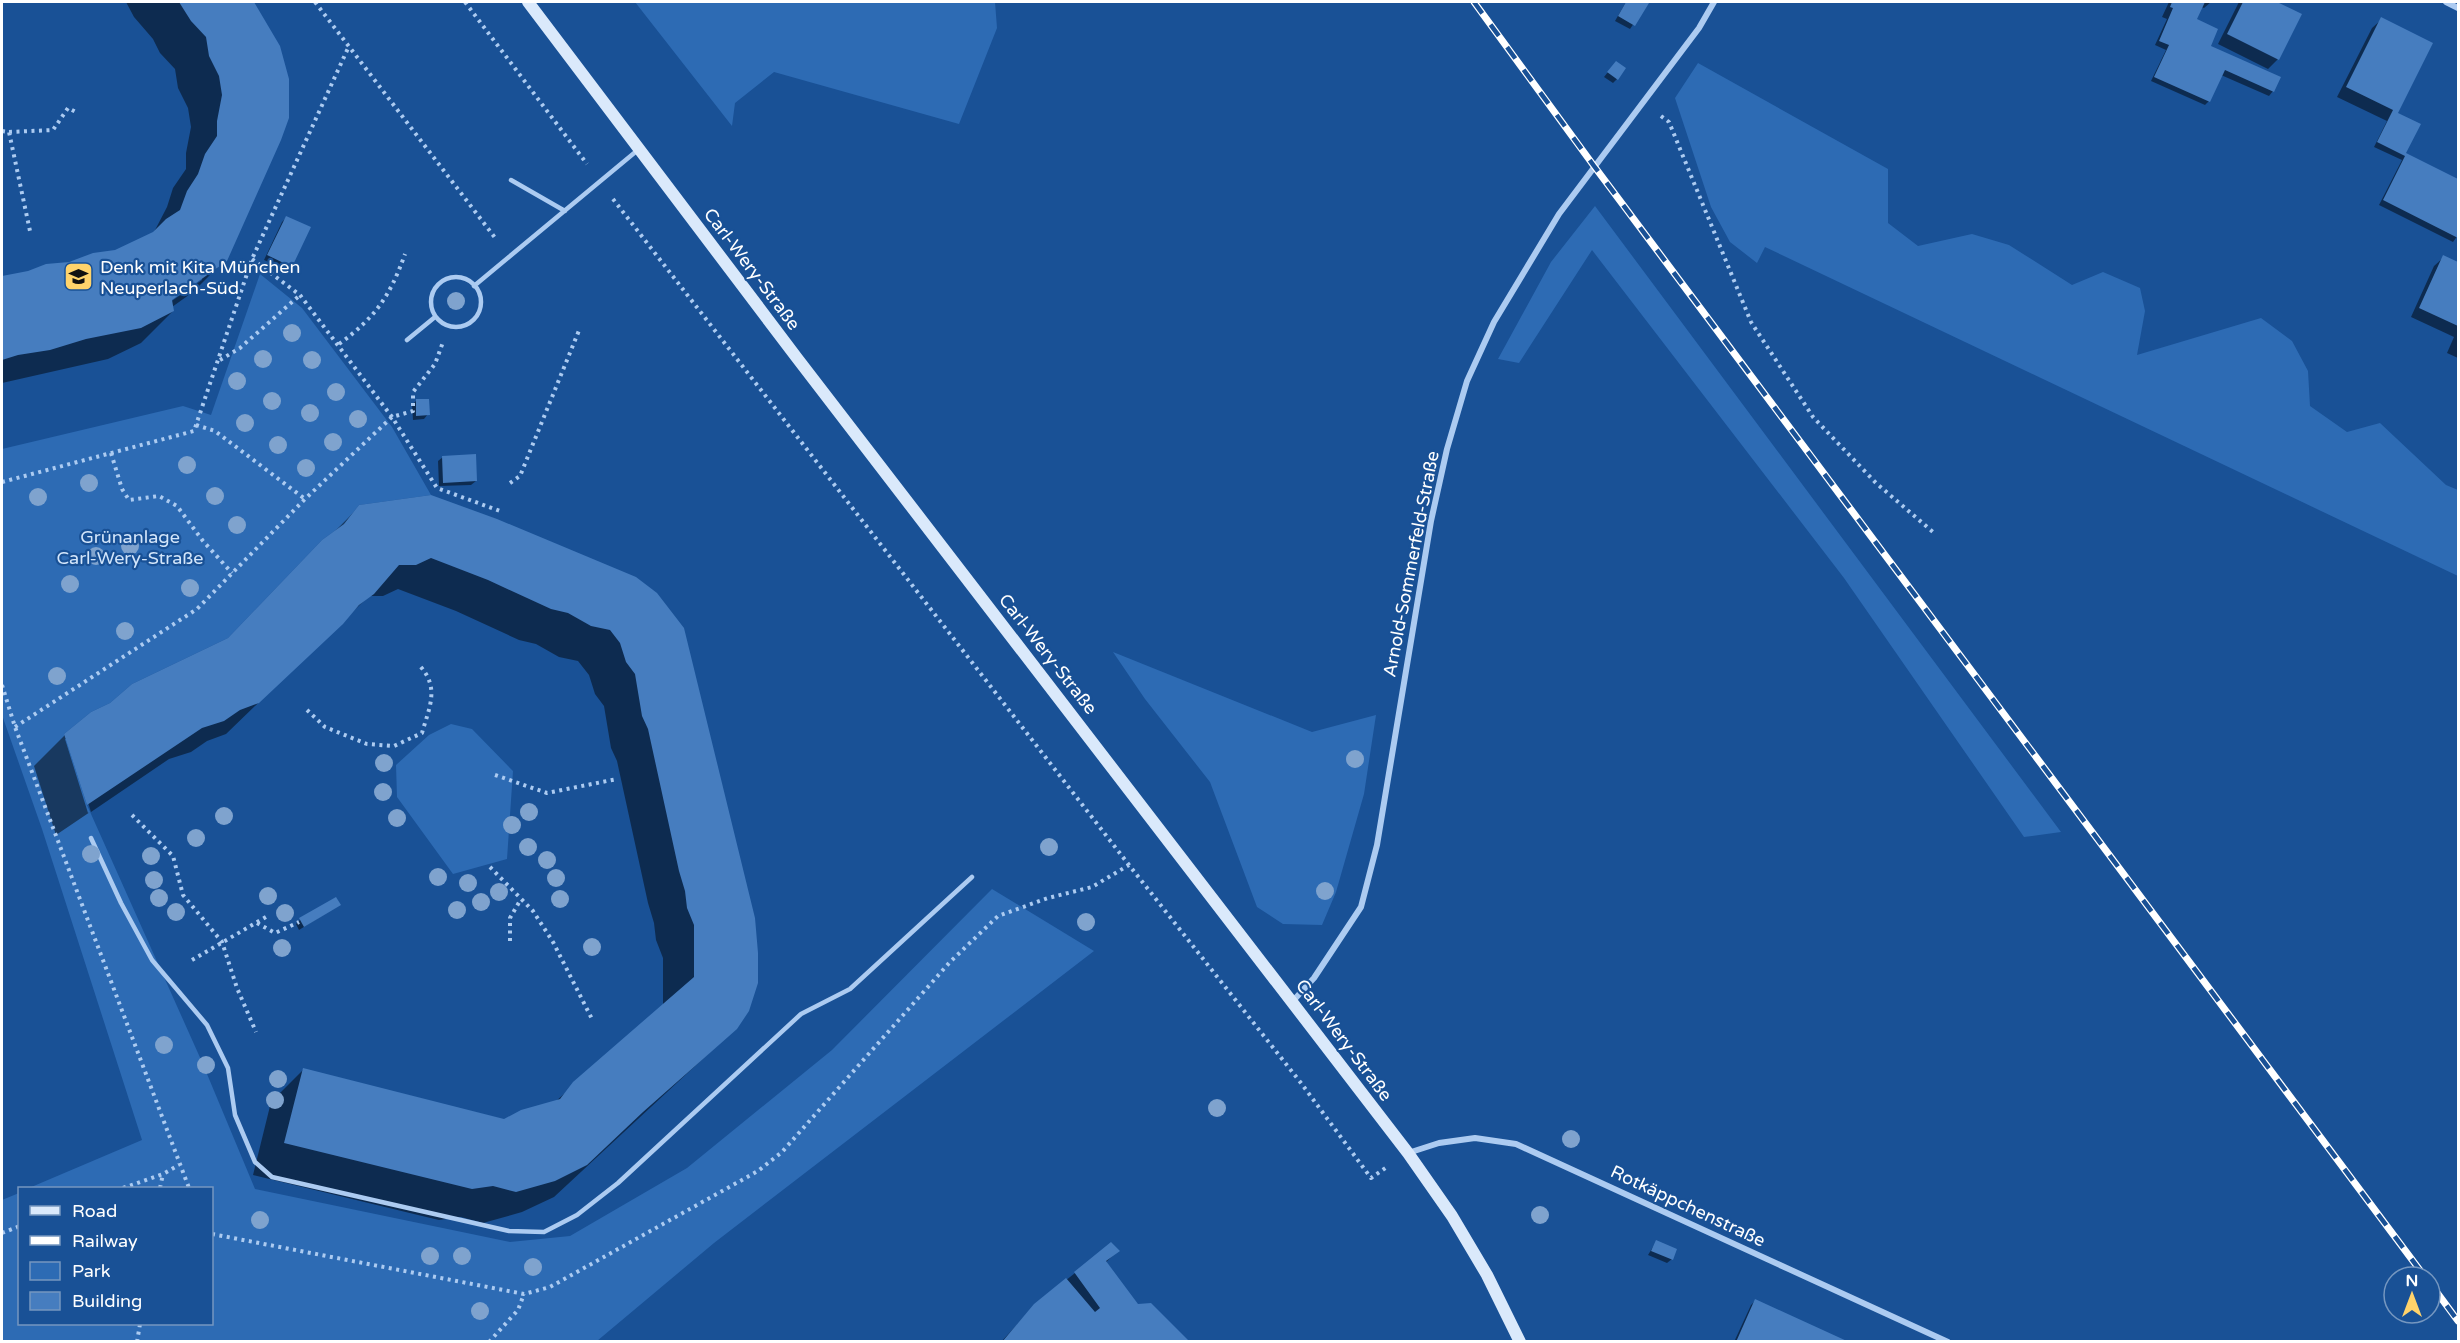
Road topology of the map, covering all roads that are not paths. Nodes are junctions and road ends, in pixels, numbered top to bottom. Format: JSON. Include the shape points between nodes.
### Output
{"nodes":[{"id":1,"x":528,"y":2,"type":"edge"},
{"id":2,"x":1714,"y":2,"type":"edge"},
{"id":3,"x":2446,"y":2,"type":"edge"},
{"id":4,"x":2458,"y":8,"type":"edge"},
{"id":5,"x":639,"y":149,"type":"junction"},
{"id":6,"x":511,"y":180,"type":"dead end"},
{"id":7,"x":565,"y":211,"type":"junction"},
{"id":8,"x":474,"y":286,"type":"junction"},
{"id":9,"x":435,"y":317,"type":"junction"},
{"id":10,"x":407,"y":340,"type":"dead end"},
{"id":11,"x":91,"y":838,"type":"dead end"},
{"id":12,"x":972,"y":877,"type":"dead end"},
{"id":13,"x":1292,"y":1002,"type":"junction"},
{"id":14,"x":1408,"y":1153,"type":"junction"},
{"id":15,"x":1520,"y":1341,"type":"edge"},
{"id":16,"x":1948,"y":1341,"type":"edge"}],
"edges":[{"from":1,"to":5,"type":"main road","name":"Carl-Wery-Straße"},
{"from":2,"to":13,"type":"street","name":"Arnold-Sommerfeld-Straße","via":[[1699,28],[1559,214],[1494,322],[1467,381],[1431,521],[1377,845],[1360,907],[1314,978]]},
{"from":3,"to":4,"type":"street"},
{"from":5,"to":7,"type":"lane"},
{"from":5,"to":13,"type":"main road","name":"Carl-Wery-Straße"},
{"from":6,"to":7,"type":"lane"},
{"from":7,"to":8,"type":"lane"},
{"from":8,"to":9,"type":"lane","via":[[460,278],[442,281],[432,295]]},
{"from":8,"to":9,"type":"lane","via":[[480,304],[478,313],[466,325],[448,326]]},
{"from":9,"to":10,"type":"lane"},
{"from":11,"to":12,"type":"lane","via":[[152,960],[207,1025],[228,1068],[235,1115],[255,1162],[272,1177],[509,1231],[544,1232],[577,1215],[618,1183],[801,1014],[849,989]]},
{"from":13,"to":14,"type":"main road","name":"Carl-Wery-Straße"},
{"from":14,"to":15,"type":"main road","name":"Carl-Wery-Straße","via":[[1482,1265]]},
{"from":14,"to":16,"type":"street","name":"Rotkäppchenstraße","via":[[1475,1138],[1516,1144]]}]}
